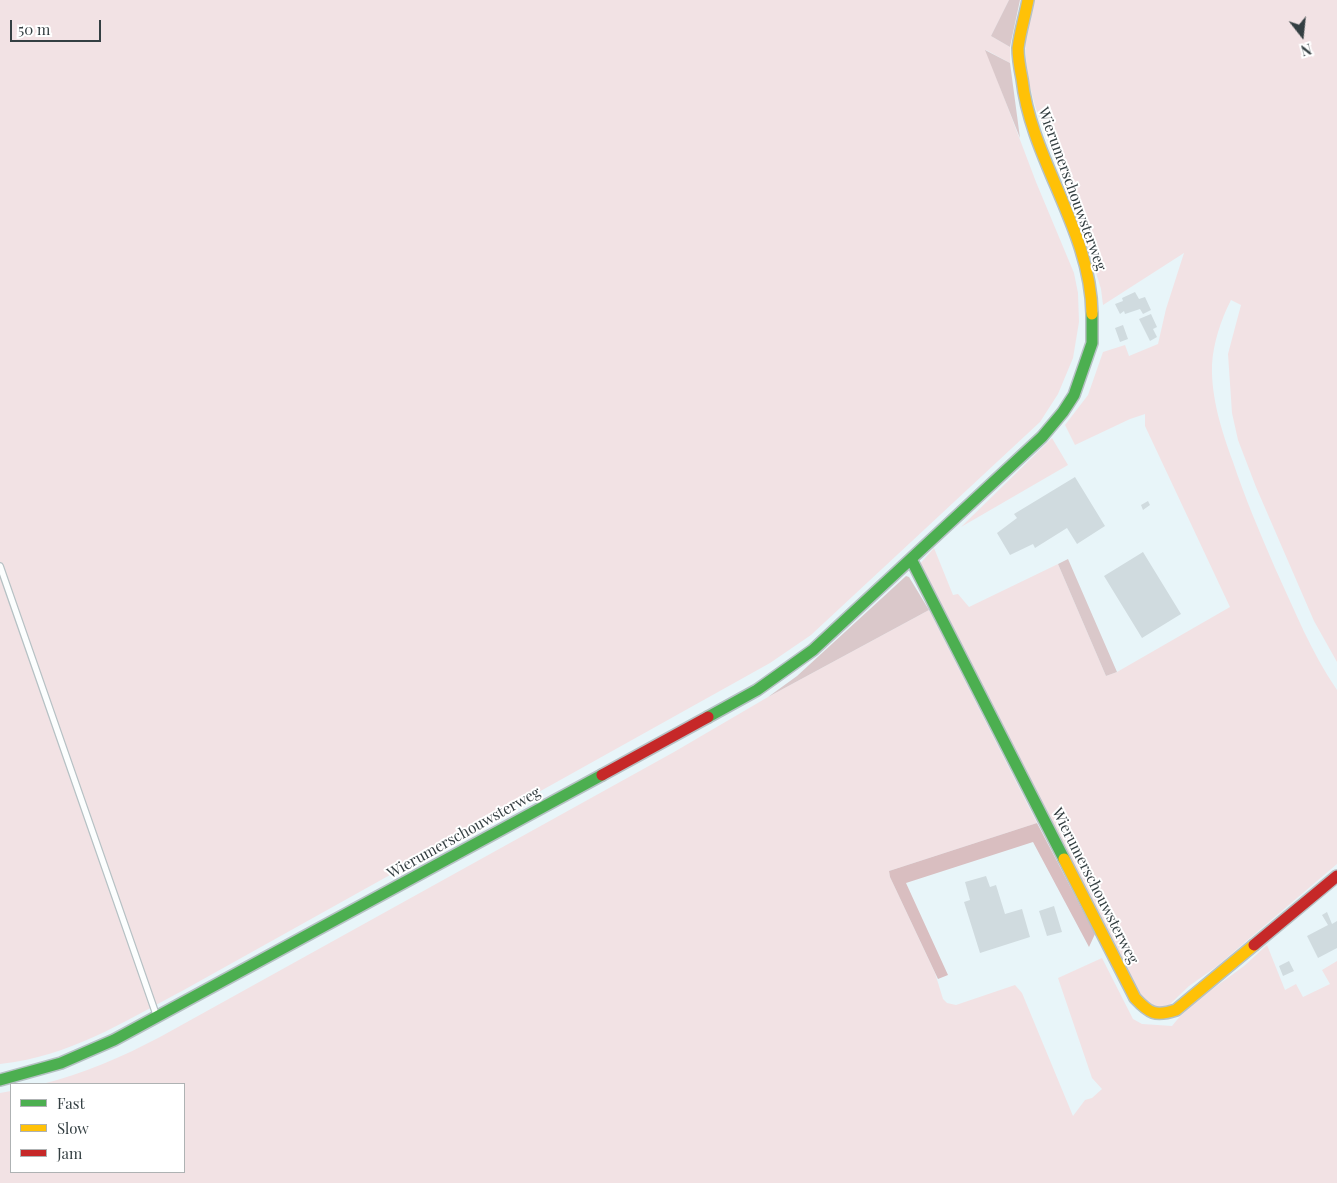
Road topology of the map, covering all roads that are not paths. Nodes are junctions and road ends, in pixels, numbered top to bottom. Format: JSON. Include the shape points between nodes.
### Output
{"nodes":[{"id":1,"x":1028,"y":0,"type":"edge"},
{"id":2,"x":911,"y":559,"type":"junction"},
{"id":3,"x":0,"y":566,"type":"edge"},
{"id":4,"x":1337,"y":876,"type":"edge"},
{"id":5,"x":157,"y":1018,"type":"junction"},
{"id":6,"x":0,"y":1080,"type":"edge"}],
"edges":[{"from":1,"to":2,"type":"street","name":"Wierumerschouwsterweg","via":[[1019,40],[1021,81],[1026,106],[1081,248],[1091,284],[1094,318],[1090,352],[1074,396],[1042,437]]},
{"from":2,"to":4,"type":"street","name":"Wierumerschouwsterweg","via":[[1135,998],[1148,1013],[1162,1015],[1176,1010]]},
{"from":2,"to":5,"type":"street","name":"Wierumerschouwsterweg","via":[[813,650],[758,690]]},
{"from":3,"to":5,"type":"lane"},
{"from":5,"to":6,"type":"street","name":"Wierumerschouwsterweg","via":[[71,1060]]}]}
